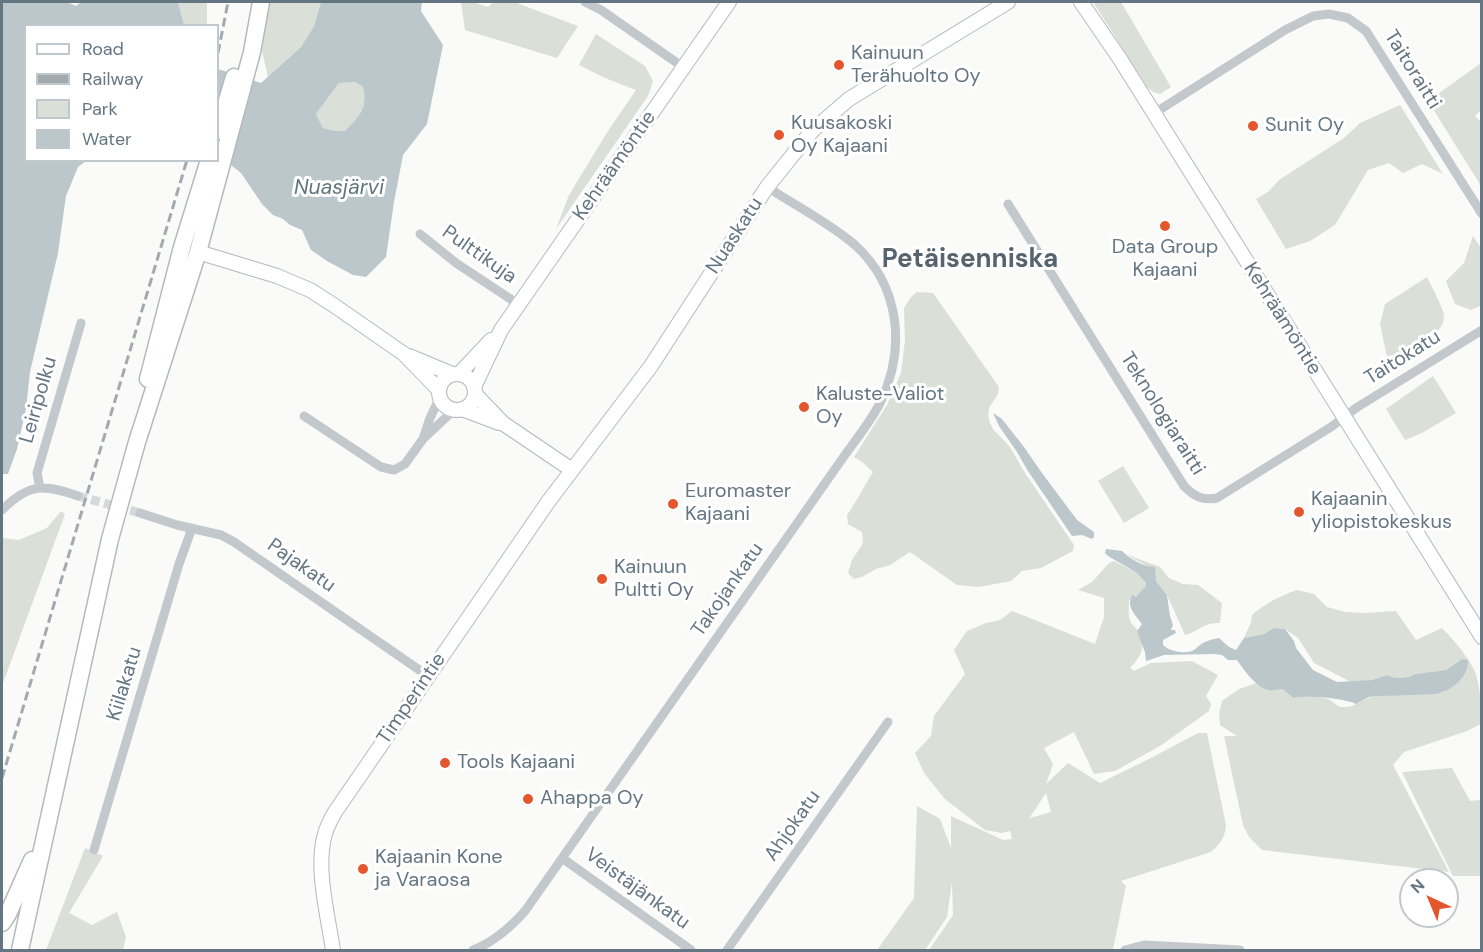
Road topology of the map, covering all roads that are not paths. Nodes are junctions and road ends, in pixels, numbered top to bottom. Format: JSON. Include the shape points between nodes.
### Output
{"nodes":[{"id":1,"x":251,"y":2,"type":"edge"},
{"id":2,"x":261,"y":2,"type":"edge"},
{"id":3,"x":585,"y":2,"type":"edge"},
{"id":4,"x":729,"y":2,"type":"edge"},
{"id":5,"x":1008,"y":2,"type":"edge"},
{"id":6,"x":1082,"y":2,"type":"edge"},
{"id":7,"x":247,"y":51,"type":"junction"},
{"id":8,"x":683,"y":67,"type":"junction"},
{"id":9,"x":1153,"y":114,"type":"junction"},
{"id":10,"x":219,"y":128,"type":"edge"},
{"id":11,"x":219,"y":149,"type":"edge"},
{"id":12,"x":209,"y":162,"type":"edge"},
{"id":13,"x":215,"y":162,"type":"edge"},
{"id":14,"x":210,"y":180,"type":"junction"},
{"id":15,"x":767,"y":187,"type":"junction"},
{"id":16,"x":1008,"y":204,"type":"dead end"},
{"id":17,"x":1482,"y":214,"type":"edge"},
{"id":18,"x":420,"y":234,"type":"dead end"},
{"id":19,"x":190,"y":250,"type":"junction"},
{"id":20,"x":518,"y":304,"type":"junction"},
{"id":21,"x":81,"y":323,"type":"dead end"},
{"id":22,"x":501,"y":330,"type":"junction"},
{"id":23,"x":1482,"y":330,"type":"edge"},
{"id":24,"x":404,"y":354,"type":"junction"},
{"id":25,"x":456,"y":374,"type":"junction"},
{"id":26,"x":475,"y":390,"type":"junction"},
{"id":27,"x":440,"y":393,"type":"junction"},
{"id":28,"x":459,"y":409,"type":"junction"},
{"id":29,"x":304,"y":416,"type":"dead end"},
{"id":30,"x":1345,"y":418,"type":"junction"},
{"id":31,"x":504,"y":424,"type":"junction"},
{"id":32,"x":423,"y":439,"type":"junction"},
{"id":33,"x":572,"y":470,"type":"junction"},
{"id":34,"x":40,"y":488,"type":"junction"},
{"id":35,"x":78,"y":496,"type":"tunnel mouth"},
{"id":36,"x":2,"y":510,"type":"edge"},
{"id":37,"x":140,"y":513,"type":"tunnel mouth"},
{"id":38,"x":192,"y":528,"type":"junction"},
{"id":39,"x":1482,"y":637,"type":"edge"},
{"id":40,"x":428,"y":676,"type":"junction"},
{"id":41,"x":888,"y":722,"type":"dead end"},
{"id":42,"x":46,"y":829,"type":"junction"},
{"id":43,"x":94,"y":850,"type":"dead end"},
{"id":44,"x":562,"y":858,"type":"junction"},
{"id":45,"x":2,"y":923,"type":"edge"},
{"id":46,"x":20,"y":951,"type":"edge"},
{"id":47,"x":333,"y":951,"type":"edge"},
{"id":48,"x":473,"y":951,"type":"edge"},
{"id":49,"x":691,"y":951,"type":"edge"},
{"id":50,"x":727,"y":951,"type":"edge"},
{"id":51,"x":1125,"y":951,"type":"edge"},
{"id":52,"x":1240,"y":951,"type":"edge"}],
"edges":[{"from":1,"to":7,"type":"highway"},
{"from":2,"to":7,"type":"highway"},
{"from":3,"to":8,"type":"street"},
{"from":4,"to":8,"type":"street","name":"Kehräämöntie"},
{"from":5,"to":15,"type":"street","name":"Nuaskatu","via":[[849,99],[812,131]]},
{"from":6,"to":9,"type":"street","name":"Kehräämöntie"},
{"from":7,"to":10,"type":"highway"},
{"from":7,"to":11,"type":"highway"},
{"from":8,"to":20,"type":"street","name":"Kehräämöntie"},
{"from":9,"to":17,"type":"street","name":"Taitoraitti","via":[[1313,16],[1347,18],[1366,31]]},
{"from":9,"to":30,"type":"street","name":"Kehräämöntie"},
{"from":12,"to":14,"type":"highway"},
{"from":13,"to":14,"type":"highway"},
{"from":14,"to":19,"type":"highway"},
{"from":15,"to":33,"type":"street","name":"Nuaskatu","via":[[651,366]]},
{"from":15,"to":44,"type":"street","name":"Takojankatu","via":[[843,236],[878,271],[896,330],[890,378],[864,427]]},
{"from":16,"to":30,"type":"street","name":"Teknologiaraitti","via":[[1192,494],[1216,498]]},
{"from":18,"to":20,"type":"street","name":"Pulttikuja"},
{"from":19,"to":24,"type":"street","via":[[310,290]]},
{"from":19,"to":42,"type":"highway","via":[[147,382],[137,442],[110,538]]},
{"from":20,"to":22,"type":"street","name":"Kehräämöntie"},
{"from":21,"to":34,"type":"street","name":"Leiripolku","via":[[37,473]]},
{"from":22,"to":25,"type":"street","name":"Kehräämöntie"},
{"from":22,"to":26,"type":"street","name":"Kehräämöntie"},
{"from":23,"to":30,"type":"street","name":"Taitokatu"},
{"from":24,"to":25,"type":"street"},
{"from":24,"to":27,"type":"street"},
{"from":25,"to":26,"type":"street","via":[[469,378]]},
{"from":25,"to":27,"type":"street","via":[[444,380]]},
{"from":26,"to":28,"type":"street","via":[[471,403]]},
{"from":26,"to":31,"type":"street"},
{"from":27,"to":28,"type":"street","via":[[446,405]]},
{"from":27,"to":32,"type":"street"},
{"from":28,"to":31,"type":"street"},
{"from":28,"to":32,"type":"street"},
{"from":29,"to":32,"type":"street","via":[[381,467],[394,470],[405,465]]},
{"from":30,"to":39,"type":"street","name":"Kehräämöntie"},
{"from":31,"to":33,"type":"street"},
{"from":33,"to":40,"type":"street","name":"Timperintie"},
{"from":34,"to":35,"type":"street"},
{"from":34,"to":36,"type":"street","via":[[25,491]]},
{"from":37,"to":38,"type":"street","name":"Pajakatu"},
{"from":38,"to":40,"type":"street","name":"Pajakatu","via":[[234,542]]},
{"from":38,"to":43,"type":"street","name":"Kiilakatu"},
{"from":40,"to":47,"type":"street","name":"Timperintie","via":[[325,832],[321,864]]},
{"from":41,"to":50,"type":"street","name":"Ahjokatu"},
{"from":42,"to":45,"type":"highway"},
{"from":42,"to":46,"type":"highway"},
{"from":44,"to":48,"type":"street","name":"Takojankatu","via":[[513,924]]},
{"from":44,"to":49,"type":"street","name":"Veistäjänkatu"},
{"from":51,"to":52,"type":"street","via":[[1144,945]]}]}
